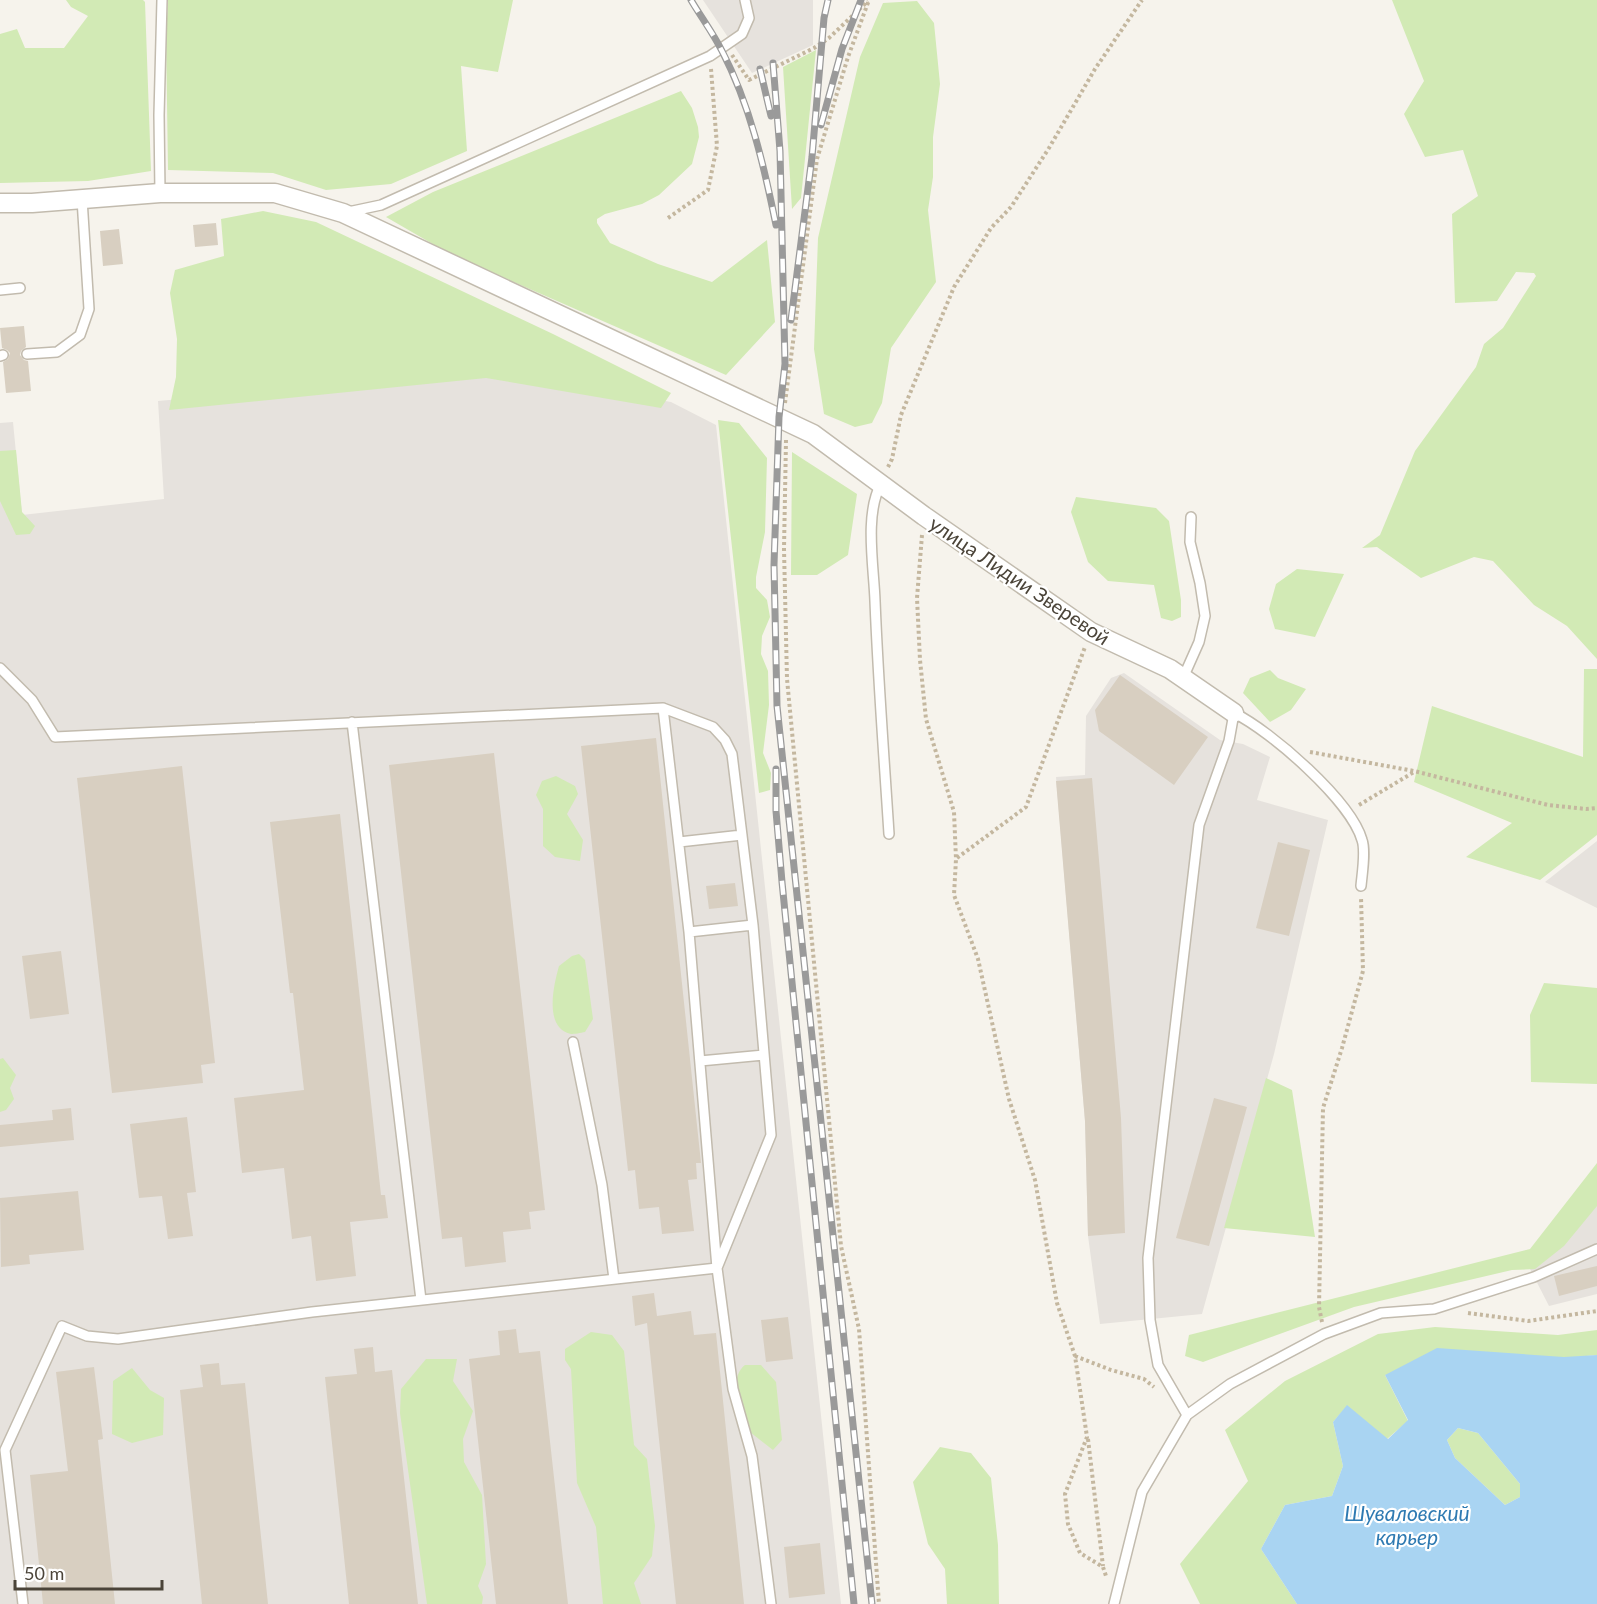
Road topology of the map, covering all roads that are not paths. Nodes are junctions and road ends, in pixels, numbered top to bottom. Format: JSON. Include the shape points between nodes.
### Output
{"nodes":[{"id":1,"x":162,"y":0,"type":"edge"},
{"id":2,"x":745,"y":0,"type":"edge"},
{"id":3,"x":160,"y":193,"type":"junction"},
{"id":4,"x":82,"y":199,"type":"junction"},
{"id":5,"x":0,"y":203,"type":"edge"},
{"id":6,"x":343,"y":213,"type":"junction"},
{"id":7,"x":20,"y":288,"type":"dead end"},
{"id":8,"x":0,"y":290,"type":"edge"},
{"id":9,"x":27,"y":354,"type":"dead end"},
{"id":10,"x":881,"y":484,"type":"junction"},
{"id":11,"x":1191,"y":517,"type":"dead end"},
{"id":12,"x":0,"y":668,"type":"edge"},
{"id":13,"x":1183,"y":678,"type":"junction"},
{"id":14,"x":663,"y":708,"type":"junction"},
{"id":15,"x":1234,"y":713,"type":"junction"},
{"id":16,"x":352,"y":722,"type":"junction"},
{"id":17,"x":889,"y":834,"type":"dead end"},
{"id":18,"x":742,"y":835,"type":"junction"},
{"id":19,"x":679,"y":842,"type":"junction"},
{"id":20,"x":1361,"y":886,"type":"road end"},
{"id":21,"x":753,"y":925,"type":"junction"},
{"id":22,"x":689,"y":932,"type":"junction"},
{"id":23,"x":573,"y":1042,"type":"dead end"},
{"id":24,"x":764,"y":1055,"type":"junction"},
{"id":25,"x":700,"y":1061,"type":"junction"},
{"id":26,"x":1597,"y":1250,"type":"edge"},
{"id":27,"x":717,"y":1268,"type":"junction"},
{"id":28,"x":614,"y":1279,"type":"junction"},
{"id":29,"x":421,"y":1300,"type":"junction"},
{"id":30,"x":1187,"y":1415,"type":"junction"},
{"id":31,"x":1114,"y":1603,"type":"edge"},
{"id":32,"x":22,"y":1604,"type":"edge"},
{"id":33,"x":771,"y":1604,"type":"edge"}],
"edges":[{"from":1,"to":3,"type":"lane"},
{"from":2,"to":6,"type":"lane","via":[[749,18],[742,33],[710,56],[381,205]]},
{"from":3,"to":4,"type":"street","name":"улица Лидии Зверевой"},
{"from":3,"to":6,"type":"street","name":"улица Лидии Зверевой","via":[[275,193]]},
{"from":4,"to":5,"type":"street","name":"улица Лидии Зверевой"},
{"from":4,"to":9,"type":"lane","via":[[89,309],[80,335],[57,352]]},
{"from":6,"to":10,"type":"street","name":"улица Лидии Зверевой","via":[[813,434]]},
{"from":7,"to":8,"type":"lane"},
{"from":10,"to":13,"type":"street","name":"улица Лидии Зверевой","via":[[1091,632]]},
{"from":10,"to":17,"type":"lane","via":[[875,494],[871,546]]},
{"from":11,"to":13,"type":"lane","via":[[1190,542],[1204,616],[1199,642]]},
{"from":12,"to":16,"type":"lane","via":[[32,700],[55,737]]},
{"from":13,"to":15,"type":"street","name":"улица Лидии Зверевой"},
{"from":14,"to":16,"type":"lane"},
{"from":14,"to":18,"type":"lane","via":[[713,727],[725,741],[732,754]]},
{"from":14,"to":19,"type":"lane"},
{"from":15,"to":20,"type":"lane","via":[[1294,755],[1347,812],[1363,841]]},
{"from":15,"to":30,"type":"lane","via":[[1229,741],[1199,825],[1148,1258],[1150,1320],[1158,1365]]},
{"from":16,"to":29,"type":"lane"},
{"from":18,"to":19,"type":"lane"},
{"from":18,"to":21,"type":"lane"},
{"from":19,"to":22,"type":"lane"},
{"from":21,"to":22,"type":"lane"},
{"from":21,"to":24,"type":"lane"},
{"from":22,"to":25,"type":"lane"},
{"from":23,"to":28,"type":"lane","via":[[602,1185]]},
{"from":24,"to":25,"type":"lane"},
{"from":24,"to":27,"type":"lane","via":[[771,1135]]},
{"from":25,"to":27,"type":"lane"},
{"from":26,"to":30,"type":"lane","via":[[1533,1277],[1434,1309],[1381,1312],[1324,1334],[1230,1384]]},
{"from":27,"to":28,"type":"lane"},
{"from":27,"to":33,"type":"lane","via":[[733,1389],[752,1456]]},
{"from":28,"to":29,"type":"lane"},
{"from":29,"to":32,"type":"lane","via":[[118,1339],[87,1336],[62,1326],[5,1450]]},
{"from":30,"to":31,"type":"lane","via":[[1142,1492]]}]}
